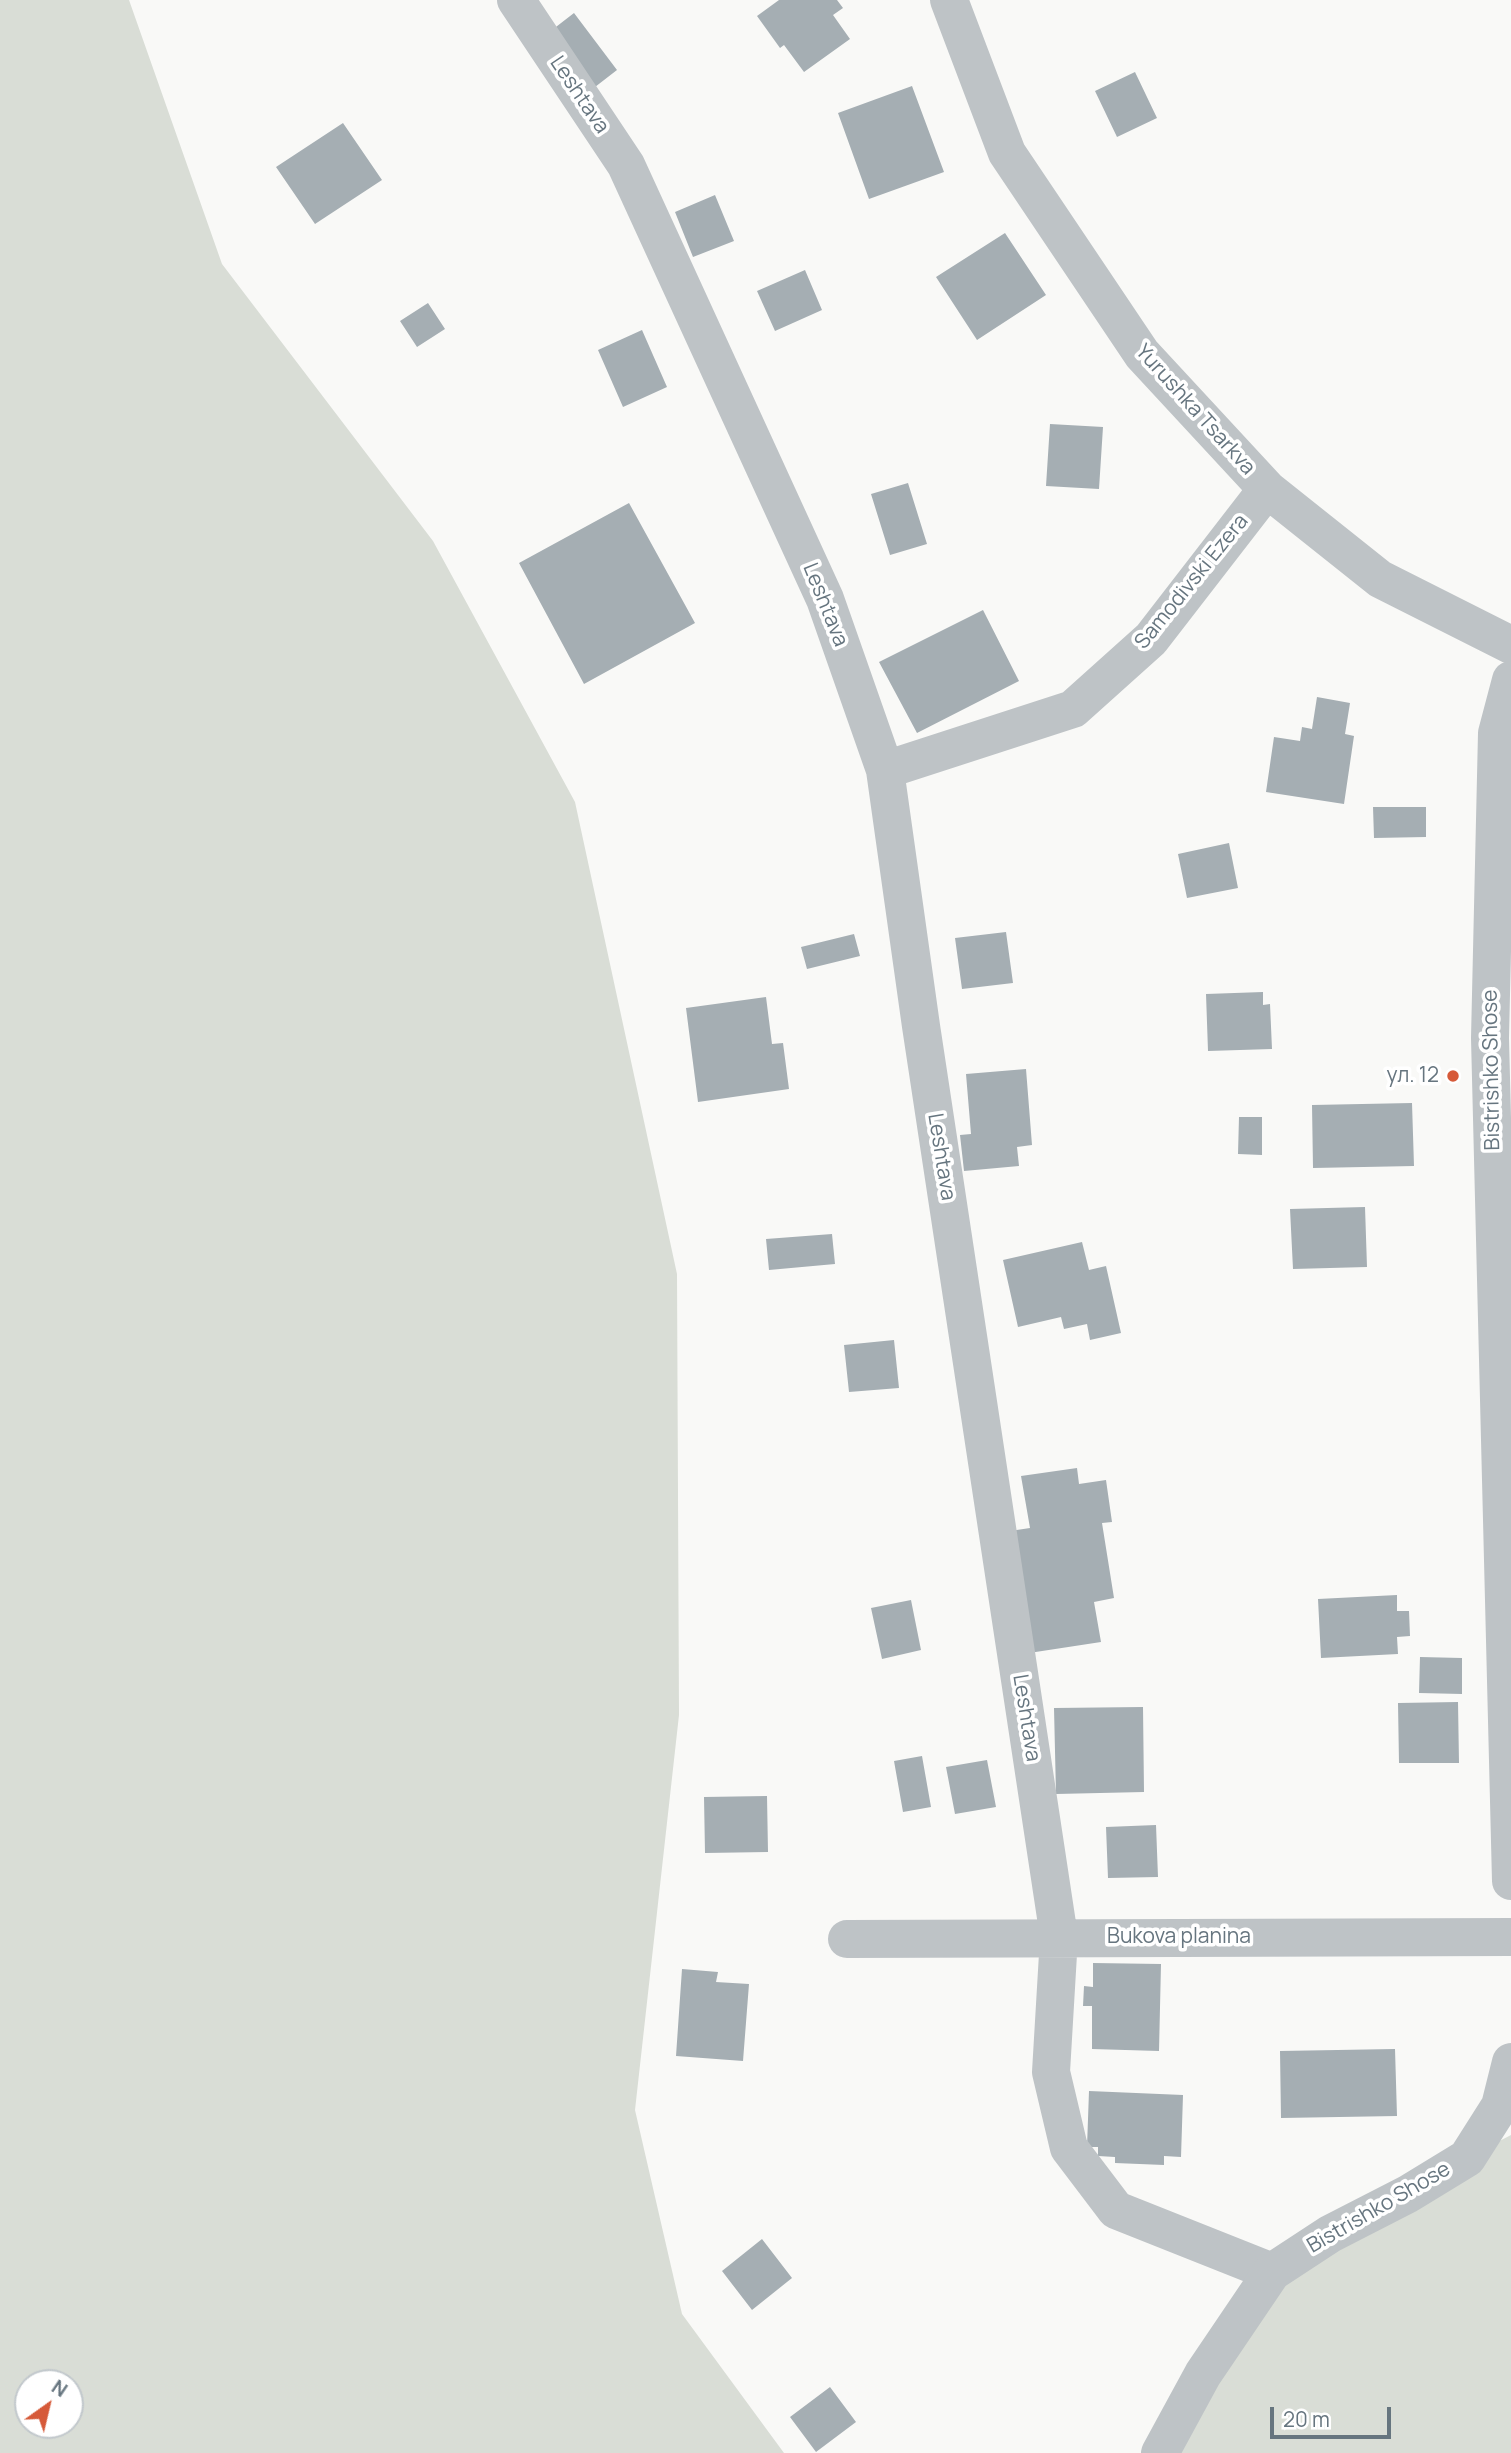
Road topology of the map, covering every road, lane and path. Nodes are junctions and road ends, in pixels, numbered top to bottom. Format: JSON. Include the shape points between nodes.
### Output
{"nodes":[{"id":1,"x":516,"y":0,"type":"edge"},
{"id":2,"x":950,"y":0,"type":"edge"},
{"id":3,"x":1267,"y":489,"type":"junction"},
{"id":4,"x":1511,"y":645,"type":"edge"},
{"id":5,"x":1511,"y":680,"type":"edge"},
{"id":6,"x":885,"y":770,"type":"junction"},
{"id":7,"x":1511,"y":1881,"type":"edge"},
{"id":8,"x":1059,"y":1937,"type":"junction"},
{"id":9,"x":1511,"y":1937,"type":"edge"},
{"id":10,"x":847,"y":1939,"type":"dead end"},
{"id":11,"x":1511,"y":2062,"type":"edge"},
{"id":12,"x":1272,"y":2272,"type":"junction"},
{"id":13,"x":1160,"y":2453,"type":"edge"}],
"edges":[{"from":1,"to":6,"type":"street","name":"Leshtava","via":[[626,165],[825,599]]},
{"from":2,"to":3,"type":"street","name":"Yurushka Tsarkva","via":[[1007,153],[1142,354]]},
{"from":3,"to":4,"type":"street","name":"Yurushka Tsarkva","via":[[1380,579]]},
{"from":3,"to":6,"type":"street","name":"Samodivski Ezera","via":[[1152,639],[1073,709]]},
{"from":5,"to":7,"type":"street","name":"Bistrishko Shose","via":[[1496,733],[1489,1038]]},
{"from":6,"to":8,"type":"street","name":"Leshtava"},
{"from":8,"to":9,"type":"street","name":"Bukova planina"},
{"from":8,"to":10,"type":"street","name":"Bukova planina"},
{"from":8,"to":12,"type":"street","name":"Leshtava","via":[[1051,2072],[1069,2148],[1116,2210]]},
{"from":11,"to":12,"type":"street","name":"Bistrishko Shose","via":[[1500,2106],[1466,2158]]},
{"from":12,"to":13,"type":"street","via":[[1203,2374]]}]}
